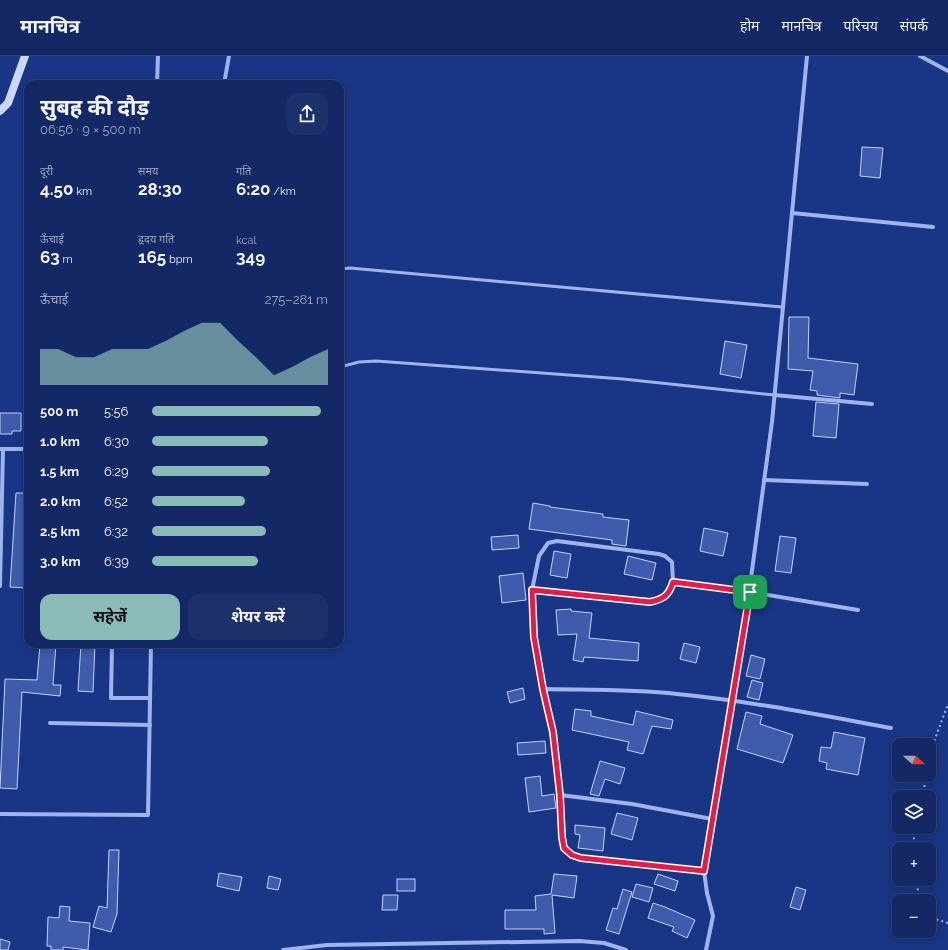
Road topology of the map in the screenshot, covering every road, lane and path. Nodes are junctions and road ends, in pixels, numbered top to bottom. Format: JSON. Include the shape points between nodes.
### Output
{"nodes":[{"id":1,"x":25,"y":56,"type":"edge"},
{"id":2,"x":158,"y":56,"type":"edge"},
{"id":3,"x":229,"y":56,"type":"edge"},
{"id":4,"x":807,"y":56,"type":"edge"},
{"id":5,"x":920,"y":56,"type":"edge"},
{"id":6,"x":948,"y":71,"type":"edge"},
{"id":7,"x":157,"y":80,"type":"edge"},
{"id":8,"x":225,"y":80,"type":"edge"},
{"id":9,"x":0,"y":112,"type":"edge"},
{"id":10,"x":792,"y":213,"type":"junction"},
{"id":11,"x":933,"y":227,"type":"dead end"},
{"id":12,"x":344,"y":269,"type":"edge"},
{"id":13,"x":782,"y":307,"type":"junction"},
{"id":14,"x":344,"y":366,"type":"edge"},
{"id":15,"x":774,"y":395,"type":"junction"},
{"id":16,"x":872,"y":404,"type":"dead end"},
{"id":17,"x":2,"y":449,"type":"edge"},
{"id":18,"x":24,"y":449,"type":"edge"},
{"id":19,"x":764,"y":480,"type":"junction"},
{"id":20,"x":867,"y":484,"type":"dead end"},
{"id":21,"x":673,"y":582,"type":"junction"},
{"id":22,"x":0,"y":586,"type":"edge"},
{"id":23,"x":532,"y":590,"type":"junction"},
{"id":24,"x":750,"y":592,"type":"junction"},
{"id":25,"x":858,"y":610,"type":"dead end"},
{"id":26,"x":112,"y":648,"type":"edge"},
{"id":27,"x":150,"y":648,"type":"edge"},
{"id":28,"x":543,"y":689,"type":"junction"},
{"id":29,"x":150,"y":698,"type":"junction"},
{"id":30,"x":732,"y":700,"type":"junction"},
{"id":31,"x":948,"y":704,"type":"edge"},
{"id":32,"x":50,"y":723,"type":"dead end"},
{"id":33,"x":150,"y":725,"type":"junction"},
{"id":34,"x":891,"y":728,"type":"dead end"},
{"id":35,"x":935,"y":738,"type":"edge"},
{"id":36,"x":560,"y":795,"type":"junction"},
{"id":37,"x":0,"y":814,"type":"edge"},
{"id":38,"x":712,"y":819,"type":"junction"},
{"id":39,"x":704,"y":871,"type":"junction"},
{"id":40,"x":936,"y":919,"type":"edge"},
{"id":41,"x":948,"y":923,"type":"edge"},
{"id":42,"x":416,"y":944,"type":"junction"},
{"id":43,"x":283,"y":950,"type":"edge"},
{"id":44,"x":415,"y":950,"type":"edge"},
{"id":45,"x":626,"y":950,"type":"edge"},
{"id":46,"x":706,"y":950,"type":"edge"}],
"edges":[{"from":1,"to":9,"type":"main road","via":[[8,103]]},
{"from":2,"to":7,"type":"street"},
{"from":3,"to":8,"type":"street"},
{"from":4,"to":10,"type":"street"},
{"from":5,"to":6,"type":"street"},
{"from":10,"to":11,"type":"street"},
{"from":10,"to":13,"type":"street"},
{"from":12,"to":13,"type":"lane"},
{"from":13,"to":15,"type":"street"},
{"from":14,"to":15,"type":"lane","via":[[376,361],[499,369]]},
{"from":15,"to":16,"type":"street"},
{"from":15,"to":19,"type":"street"},
{"from":17,"to":18,"type":"street"},
{"from":17,"to":22,"type":"street"},
{"from":19,"to":20,"type":"street"},
{"from":19,"to":24,"type":"street"},
{"from":21,"to":23,"type":"street","via":[[666,597],[650,602]]},
{"from":21,"to":23,"type":"street","via":[[672,562],[666,556],[557,541],[548,543],[541,552]]},
{"from":21,"to":24,"type":"street"},
{"from":23,"to":28,"type":"street","via":[[534,637]]},
{"from":24,"to":25,"type":"street"},
{"from":24,"to":30,"type":"street"},
{"from":26,"to":29,"type":"street","via":[[111,698]]},
{"from":27,"to":29,"type":"street"},
{"from":28,"to":30,"type":"street","via":[[645,691]]},
{"from":28,"to":36,"type":"street","via":[[553,732]]},
{"from":29,"to":33,"type":"street"},
{"from":30,"to":34,"type":"street"},
{"from":30,"to":38,"type":"street"},
{"from":31,"to":35,"type":"path"},
{"from":32,"to":33,"type":"street"},
{"from":33,"to":37,"type":"street","via":[[148,816]]},
{"from":36,"to":38,"type":"street","via":[[632,804]]},
{"from":36,"to":39,"type":"street","via":[[564,848],[572,855]]},
{"from":38,"to":39,"type":"street"},
{"from":39,"to":46,"type":"street","via":[[713,916]]},
{"from":40,"to":41,"type":"path"},
{"from":42,"to":43,"type":"street","via":[[327,945]]},
{"from":42,"to":44,"type":"street"},
{"from":42,"to":45,"type":"street","via":[[579,941],[604,943]]}]}
